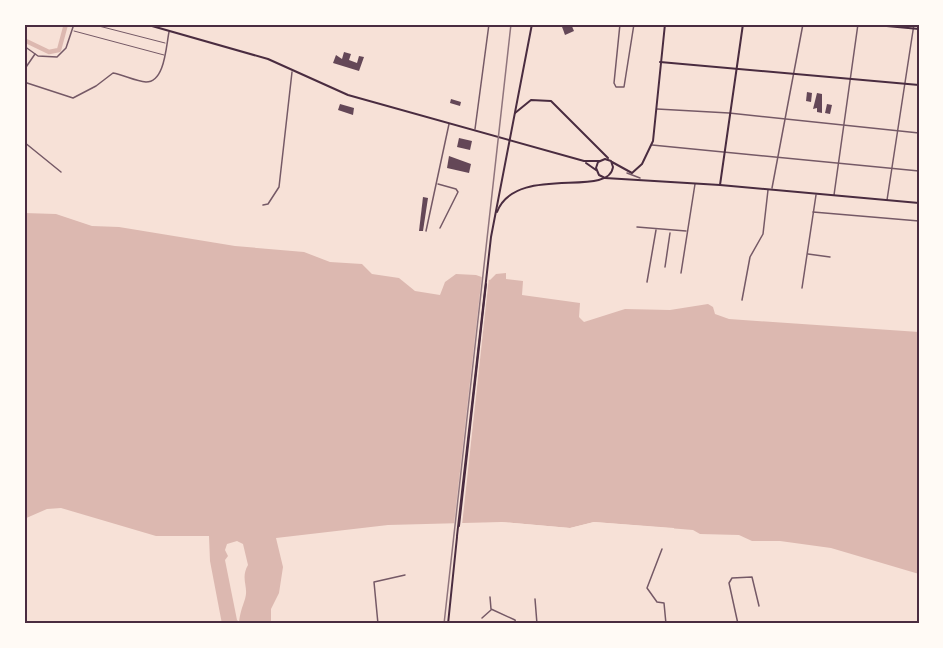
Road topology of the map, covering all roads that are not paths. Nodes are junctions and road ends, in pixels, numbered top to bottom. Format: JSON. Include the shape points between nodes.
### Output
{"nodes":[{"id":1,"x":25,"y":24,"type":"edge"},
{"id":2,"x":74,"y":24,"type":"edge"},
{"id":3,"x":91,"y":24,"type":"edge"},
{"id":4,"x":145,"y":24,"type":"edge"},
{"id":5,"x":489,"y":24,"type":"edge"},
{"id":6,"x":532,"y":24,"type":"edge"},
{"id":7,"x":620,"y":24,"type":"edge"},
{"id":8,"x":634,"y":24,"type":"edge"},
{"id":9,"x":665,"y":24,"type":"edge"},
{"id":10,"x":743,"y":24,"type":"edge"},
{"id":11,"x":803,"y":24,"type":"edge"},
{"id":12,"x":858,"y":24,"type":"edge"},
{"id":13,"x":865,"y":24,"type":"edge"},
{"id":14,"x":914,"y":24,"type":"edge"},
{"id":15,"x":913,"y":29,"type":"junction"},
{"id":16,"x":919,"y":29,"type":"edge"},
{"id":17,"x":26,"y":31,"type":"dead end"},
{"id":18,"x":72,"y":31,"type":"junction"},
{"id":19,"x":169,"y":31,"type":"junction"},
{"id":20,"x":167,"y":43,"type":"junction"},
{"id":21,"x":24,"y":46,"type":"edge"},
{"id":22,"x":35,"y":54,"type":"junction"},
{"id":23,"x":164,"y":56,"type":"junction"},
{"id":24,"x":660,"y":62,"type":"junction"},
{"id":25,"x":737,"y":68,"type":"junction"},
{"id":26,"x":24,"y":70,"type":"edge"},
{"id":27,"x":292,"y":71,"type":"junction"},
{"id":28,"x":795,"y":74,"type":"junction"},
{"id":29,"x":850,"y":78,"type":"junction"},
{"id":30,"x":24,"y":82,"type":"edge"},
{"id":31,"x":905,"y":84,"type":"junction"},
{"id":32,"x":919,"y":85,"type":"edge"},
{"id":33,"x":656,"y":108,"type":"junction"},
{"id":34,"x":729,"y":113,"type":"junction"},
{"id":35,"x":513,"y":119,"type":"junction"},
{"id":36,"x":787,"y":121,"type":"junction"},
{"id":37,"x":449,"y":123,"type":"junction"},
{"id":38,"x":844,"y":126,"type":"junction"},
{"id":39,"x":475,"y":130,"type":"junction"},
{"id":40,"x":898,"y":131,"type":"junction"},
{"id":41,"x":919,"y":133,"type":"edge"},
{"id":42,"x":24,"y":142,"type":"edge"},
{"id":43,"x":652,"y":145,"type":"junction"},
{"id":44,"x":725,"y":151,"type":"junction"},
{"id":45,"x":778,"y":157,"type":"junction"},
{"id":46,"x":584,"y":161,"type":"junction"},
{"id":47,"x":600,"y":161,"type":"junction"},
{"id":48,"x":610,"y":161,"type":"junction"},
{"id":49,"x":838,"y":162,"type":"junction"},
{"id":50,"x":892,"y":168,"type":"junction"},
{"id":51,"x":597,"y":171,"type":"junction"},
{"id":52,"x":919,"y":171,"type":"edge"},
{"id":53,"x":60,"y":172,"type":"dead end"},
{"id":54,"x":627,"y":173,"type":"junction"},
{"id":55,"x":605,"y":177,"type":"junction"},
{"id":56,"x":640,"y":178,"type":"junction"},
{"id":57,"x":695,"y":183,"type":"junction"},
{"id":58,"x":437,"y":184,"type":"junction"},
{"id":59,"x":720,"y":184,"type":"junction"},
{"id":60,"x":770,"y":190,"type":"junction"},
{"id":61,"x":816,"y":194,"type":"junction"},
{"id":62,"x":834,"y":195,"type":"junction"},
{"id":63,"x":887,"y":200,"type":"junction"},
{"id":64,"x":919,"y":203,"type":"edge"},
{"id":65,"x":262,"y":205,"type":"dead end"},
{"id":66,"x":813,"y":212,"type":"junction"},
{"id":67,"x":494,"y":220,"type":"junction"},
{"id":68,"x":919,"y":221,"type":"edge"},
{"id":69,"x":637,"y":227,"type":"dead end"},
{"id":70,"x":440,"y":228,"type":"dead end"},
{"id":71,"x":656,"y":230,"type":"junction"},
{"id":72,"x":426,"y":231,"type":"dead end"},
{"id":73,"x":687,"y":231,"type":"junction"},
{"id":74,"x":670,"y":232,"type":"junction"},
{"id":75,"x":807,"y":254,"type":"junction"},
{"id":76,"x":830,"y":257,"type":"dead end"},
{"id":77,"x":665,"y":267,"type":"dead end"},
{"id":78,"x":681,"y":273,"type":"dead end"},
{"id":79,"x":647,"y":282,"type":"dead end"},
{"id":80,"x":802,"y":288,"type":"dead end"},
{"id":81,"x":742,"y":300,"type":"dead end"},
{"id":82,"x":662,"y":549,"type":"dead end"},
{"id":83,"x":405,"y":575,"type":"dead end"},
{"id":84,"x":490,"y":597,"type":"dead end"},
{"id":85,"x":535,"y":599,"type":"dead end"},
{"id":86,"x":759,"y":606,"type":"dead end"},
{"id":87,"x":491,"y":609,"type":"junction"},
{"id":88,"x":482,"y":618,"type":"dead end"},
{"id":89,"x":378,"y":624,"type":"edge"},
{"id":90,"x":448,"y":624,"type":"edge"},
{"id":91,"x":516,"y":624,"type":"edge"},
{"id":92,"x":537,"y":624,"type":"edge"},
{"id":93,"x":666,"y":624,"type":"edge"},
{"id":94,"x":738,"y":624,"type":"edge"}],
"edges":[{"from":1,"to":17,"type":"street"},
{"from":2,"to":18,"type":"street"},
{"from":3,"to":20,"type":"lane"},
{"from":4,"to":19,"type":"main road"},
{"from":5,"to":39,"type":"street"},
{"from":6,"to":35,"type":"main road"},
{"from":7,"to":8,"type":"street","via":[[616,87],[627,86]]},
{"from":9,"to":24,"type":"main road"},
{"from":10,"to":25,"type":"main road"},
{"from":11,"to":28,"type":"street"},
{"from":12,"to":29,"type":"street"},
{"from":13,"to":15,"type":"main road"},
{"from":14,"to":15,"type":"street"},
{"from":15,"to":16,"type":"main road"},
{"from":15,"to":31,"type":"street"},
{"from":18,"to":22,"type":"street","via":[[66,48],[57,57]]},
{"from":18,"to":23,"type":"lane"},
{"from":19,"to":20,"type":"street"},
{"from":19,"to":27,"type":"main road","via":[[268,59]]},
{"from":20,"to":23,"type":"street"},
{"from":21,"to":22,"type":"street"},
{"from":22,"to":26,"type":"street"},
{"from":23,"to":30,"type":"street","via":[[156,79],[144,81],[113,73],[75,97]]},
{"from":24,"to":25,"type":"main road"},
{"from":24,"to":33,"type":"main road"},
{"from":25,"to":28,"type":"main road"},
{"from":25,"to":34,"type":"main road"},
{"from":27,"to":37,"type":"main road","via":[[342,93]]},
{"from":27,"to":65,"type":"street","via":[[279,187],[268,204]]},
{"from":28,"to":29,"type":"main road"},
{"from":28,"to":36,"type":"street"},
{"from":29,"to":31,"type":"main road"},
{"from":29,"to":38,"type":"street"},
{"from":31,"to":32,"type":"main road"},
{"from":31,"to":40,"type":"street"},
{"from":33,"to":34,"type":"street"},
{"from":33,"to":43,"type":"main road"},
{"from":34,"to":36,"type":"street"},
{"from":34,"to":44,"type":"main road"},
{"from":35,"to":48,"type":"main road","via":[[520,106],[531,99],[551,101]]},
{"from":35,"to":67,"type":"main road"},
{"from":36,"to":38,"type":"street"},
{"from":36,"to":45,"type":"street"},
{"from":37,"to":39,"type":"main road"},
{"from":37,"to":58,"type":"street"},
{"from":38,"to":40,"type":"street"},
{"from":38,"to":49,"type":"street"},
{"from":39,"to":46,"type":"main road"},
{"from":40,"to":41,"type":"street"},
{"from":40,"to":50,"type":"street"},
{"from":42,"to":53,"type":"street"},
{"from":43,"to":44,"type":"street"},
{"from":43,"to":54,"type":"main road","via":[[637,170]]},
{"from":44,"to":45,"type":"street"},
{"from":44,"to":59,"type":"main road"},
{"from":45,"to":49,"type":"street"},
{"from":45,"to":60,"type":"street"},
{"from":46,"to":47,"type":"main road"},
{"from":46,"to":51,"type":"main road"},
{"from":47,"to":48,"type":"main road"},
{"from":47,"to":51,"type":"main road"},
{"from":48,"to":54,"type":"main road"},
{"from":48,"to":55,"type":"main road","via":[[613,172]]},
{"from":49,"to":50,"type":"street"},
{"from":49,"to":62,"type":"street"},
{"from":50,"to":52,"type":"street"},
{"from":50,"to":63,"type":"street"},
{"from":51,"to":55,"type":"main road"},
{"from":54,"to":56,"type":"street"},
{"from":55,"to":56,"type":"main road"},
{"from":55,"to":67,"type":"main road","via":[[517,189],[504,198]]},
{"from":56,"to":57,"type":"main road"},
{"from":57,"to":59,"type":"main road"},
{"from":57,"to":73,"type":"street"},
{"from":58,"to":70,"type":"street","via":[[458,191]]},
{"from":58,"to":72,"type":"street"},
{"from":59,"to":60,"type":"main road"},
{"from":60,"to":61,"type":"main road"},
{"from":60,"to":81,"type":"street","via":[[763,234],[750,257]]},
{"from":61,"to":62,"type":"main road"},
{"from":61,"to":66,"type":"street"},
{"from":62,"to":63,"type":"main road"},
{"from":63,"to":64,"type":"main road"},
{"from":66,"to":68,"type":"street"},
{"from":66,"to":75,"type":"street"},
{"from":67,"to":90,"type":"main road"},
{"from":69,"to":71,"type":"street"},
{"from":71,"to":74,"type":"street"},
{"from":71,"to":79,"type":"street"},
{"from":73,"to":74,"type":"street"},
{"from":73,"to":78,"type":"street"},
{"from":74,"to":77,"type":"street"},
{"from":75,"to":76,"type":"street"},
{"from":75,"to":80,"type":"street"},
{"from":82,"to":93,"type":"street","via":[[647,588],[657,602],[664,603]]},
{"from":83,"to":89,"type":"street","via":[[374,581]]},
{"from":84,"to":87,"type":"street"},
{"from":85,"to":92,"type":"street"},
{"from":86,"to":94,"type":"street","via":[[752,577],[732,578],[729,583]]},
{"from":87,"to":88,"type":"street"},
{"from":87,"to":91,"type":"street"}]}
